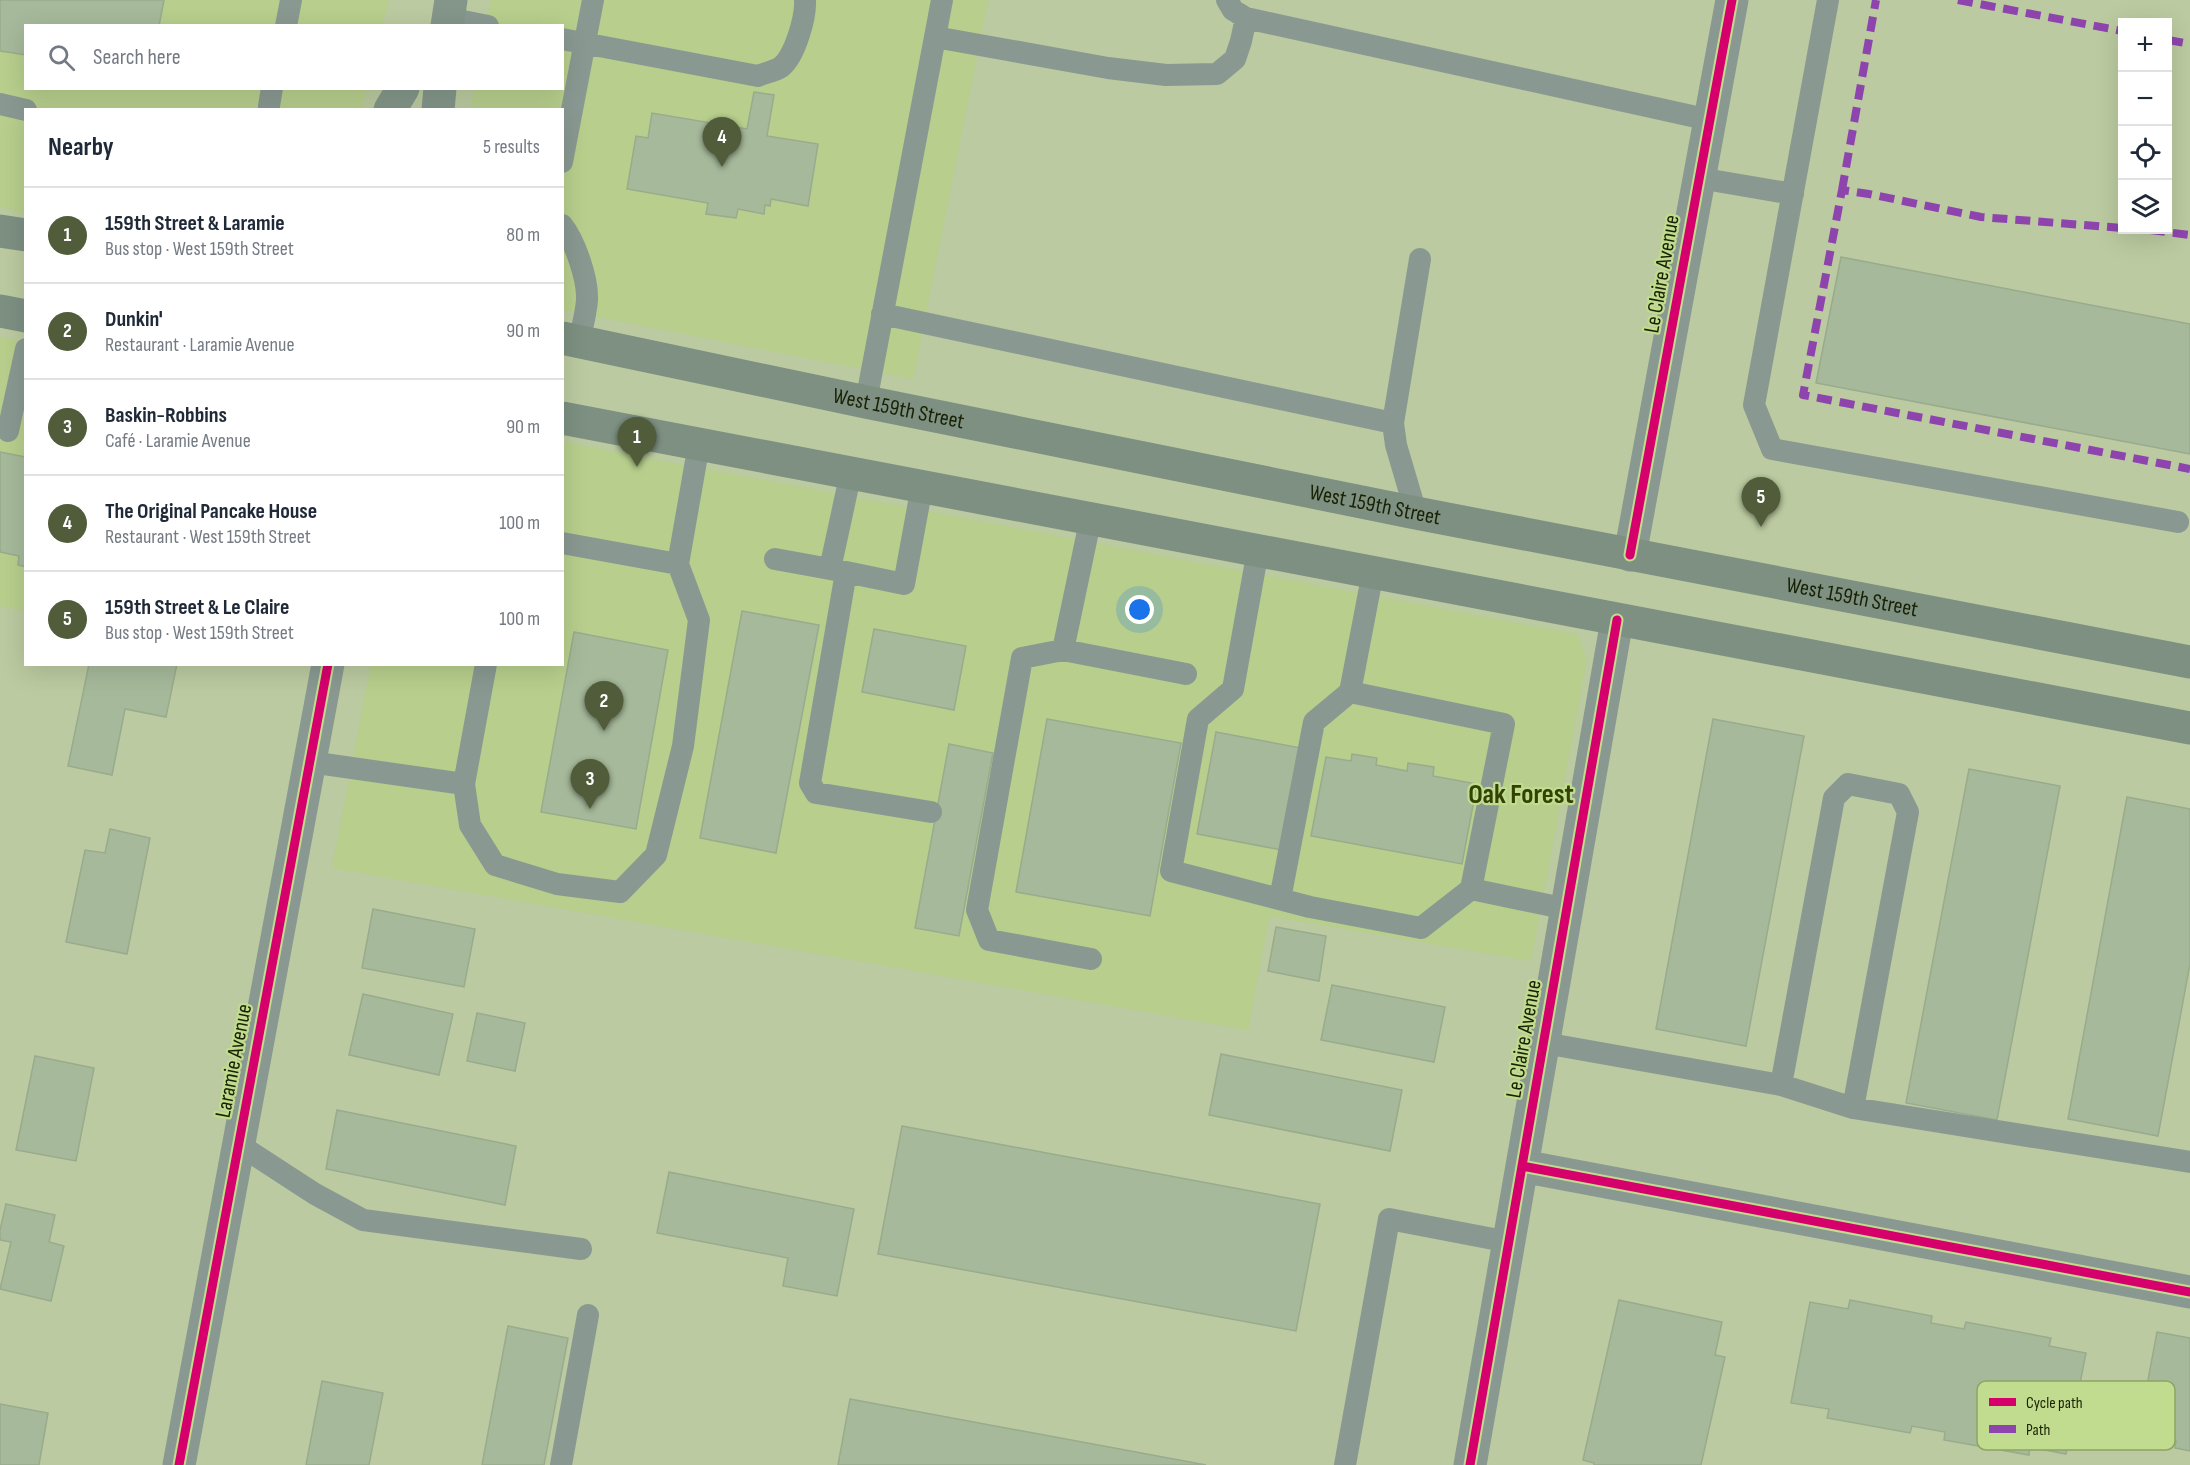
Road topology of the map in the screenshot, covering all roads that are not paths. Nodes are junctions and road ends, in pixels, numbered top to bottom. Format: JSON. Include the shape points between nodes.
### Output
{"nodes":[{"id":1,"x":291,"y":0,"type":"edge"},
{"id":2,"x":593,"y":0,"type":"edge"},
{"id":3,"x":805,"y":0,"type":"edge"},
{"id":4,"x":942,"y":0,"type":"edge"},
{"id":5,"x":1227,"y":0,"type":"edge"},
{"id":6,"x":1732,"y":0,"type":"edge"},
{"id":7,"x":1827,"y":0,"type":"edge"},
{"id":8,"x":447,"y":17,"type":"edge"},
{"id":9,"x":1246,"y":18,"type":"junction"},
{"id":10,"x":286,"y":24,"type":"edge"},
{"id":11,"x":479,"y":24,"type":"edge"},
{"id":12,"x":935,"y":37,"type":"junction"},
{"id":13,"x":573,"y":41,"type":"edge"},
{"id":14,"x":402,"y":90,"type":"edge"},
{"id":15,"x":440,"y":90,"type":"edge"},
{"id":16,"x":0,"y":104,"type":"edge"},
{"id":17,"x":391,"y":108,"type":"edge"},
{"id":18,"x":438,"y":108,"type":"edge"},
{"id":19,"x":24,"y":110,"type":"edge"},
{"id":20,"x":1710,"y":120,"type":"junction"},
{"id":21,"x":564,"y":140,"type":"edge"},
{"id":22,"x":1699,"y":178,"type":"junction"},
{"id":23,"x":1793,"y":194,"type":"junction"},
{"id":24,"x":564,"y":228,"type":"edge"},
{"id":25,"x":0,"y":231,"type":"edge"},
{"id":26,"x":24,"y":235,"type":"edge"},
{"id":27,"x":1420,"y":259,"type":"dead end"},
{"id":28,"x":0,"y":311,"type":"edge"},
{"id":29,"x":882,"y":314,"type":"junction"},
{"id":30,"x":24,"y":315,"type":"edge"},
{"id":31,"x":571,"y":340,"type":"edge"},
{"id":32,"x":24,"y":360,"type":"edge"},
{"id":33,"x":866,"y":402,"type":"junction"},
{"id":34,"x":564,"y":418,"type":"edge"},
{"id":35,"x":1393,"y":423,"type":"junction"},
{"id":36,"x":11,"y":431,"type":"edge"},
{"id":37,"x":699,"y":444,"type":"junction"},
{"id":38,"x":851,"y":472,"type":"junction"},
{"id":39,"x":922,"y":486,"type":"junction"},
{"id":40,"x":1416,"y":513,"type":"junction"},
{"id":41,"x":1091,"y":517,"type":"junction"},
{"id":42,"x":2178,"y":522,"type":"dead end"},
{"id":43,"x":564,"y":543,"type":"edge"},
{"id":44,"x":1258,"y":550,"type":"junction"},
{"id":45,"x":1630,"y":555,"type":"junction"},
{"id":46,"x":775,"y":559,"type":"dead end"},
{"id":47,"x":678,"y":564,"type":"junction"},
{"id":48,"x":838,"y":571,"type":"junction"},
{"id":49,"x":1373,"y":572,"type":"junction"},
{"id":50,"x":1617,"y":620,"type":"junction"},
{"id":51,"x":1063,"y":651,"type":"junction"},
{"id":52,"x":2190,"y":662,"type":"edge"},
{"id":53,"x":328,"y":666,"type":"edge"},
{"id":54,"x":486,"y":666,"type":"edge"},
{"id":55,"x":1186,"y":674,"type":"dead end"},
{"id":56,"x":1350,"y":692,"type":"junction"},
{"id":57,"x":2190,"y":728,"type":"edge"},
{"id":58,"x":309,"y":762,"type":"junction"},
{"id":59,"x":465,"y":784,"type":"junction"},
{"id":60,"x":931,"y":812,"type":"dead end"},
{"id":61,"x":1471,"y":889,"type":"junction"},
{"id":62,"x":1280,"y":899,"type":"junction"},
{"id":63,"x":1567,"y":909,"type":"junction"},
{"id":64,"x":1091,"y":959,"type":"dead end"},
{"id":65,"x":1544,"y":1043,"type":"junction"},
{"id":66,"x":1781,"y":1085,"type":"junction"},
{"id":67,"x":1853,"y":1108,"type":"junction"},
{"id":68,"x":238,"y":1144,"type":"junction"},
{"id":69,"x":2190,"y":1161,"type":"edge"},
{"id":70,"x":1522,"y":1167,"type":"junction"},
{"id":71,"x":1509,"y":1242,"type":"junction"},
{"id":72,"x":581,"y":1249,"type":"dead end"},
{"id":73,"x":2190,"y":1292,"type":"edge"},
{"id":74,"x":588,"y":1315,"type":"dead end"},
{"id":75,"x":179,"y":1465,"type":"edge"},
{"id":76,"x":561,"y":1465,"type":"edge"},
{"id":77,"x":1345,"y":1465,"type":"edge"},
{"id":78,"x":1470,"y":1465,"type":"edge"}],
"edges":[{"from":1,"to":10,"type":"lane"},
{"from":2,"to":13,"type":"lane"},
{"from":3,"to":13,"type":"lane","via":[[792,51],[781,67],[758,76]]},
{"from":4,"to":12,"type":"lane"},
{"from":5,"to":9,"type":"lane","via":[[1233,10]]},
{"from":6,"to":20,"type":"street","name":"Le Claire Avenue"},
{"from":7,"to":23,"type":"lane"},
{"from":8,"to":11,"type":"lane"},
{"from":9,"to":12,"type":"lane","via":[[1235,59],[1217,74],[1166,75],[1108,68]]},
{"from":9,"to":20,"type":"lane"},
{"from":12,"to":29,"type":"lane"},
{"from":13,"to":21,"type":"lane"},
{"from":14,"to":17,"type":"street"},
{"from":15,"to":18,"type":"street"},
{"from":16,"to":19,"type":"lane"},
{"from":20,"to":22,"type":"street","name":"Le Claire Avenue"},
{"from":22,"to":23,"type":"lane"},
{"from":22,"to":45,"type":"street","name":"Le Claire Avenue"},
{"from":23,"to":42,"type":"lane","via":[[1754,405],[1772,449]]},
{"from":24,"to":31,"type":"lane","via":[[579,258],[587,298]]},
{"from":25,"to":26,"type":"main road"},
{"from":27,"to":35,"type":"lane"},
{"from":28,"to":30,"type":"main road"},
{"from":29,"to":33,"type":"lane"},
{"from":29,"to":35,"type":"lane"},
{"from":31,"to":33,"type":"main road","name":"West 159th Street"},
{"from":32,"to":36,"type":"lane"},
{"from":33,"to":40,"type":"main road","name":"West 159th Street"},
{"from":34,"to":37,"type":"main road"},
{"from":35,"to":40,"type":"lane"},
{"from":37,"to":38,"type":"main road"},
{"from":37,"to":47,"type":"lane"},
{"from":38,"to":39,"type":"main road"},
{"from":38,"to":48,"type":"lane"},
{"from":39,"to":41,"type":"main road"},
{"from":39,"to":48,"type":"lane","via":[[904,584]]},
{"from":40,"to":45,"type":"main road","name":"West 159th Street"},
{"from":41,"to":44,"type":"main road"},
{"from":41,"to":51,"type":"lane"},
{"from":43,"to":47,"type":"lane"},
{"from":44,"to":49,"type":"main road"},
{"from":44,"to":62,"type":"lane","via":[[1233,689],[1198,719],[1171,871]]},
{"from":45,"to":52,"type":"main road","name":"West 159th Street"},
{"from":46,"to":48,"type":"lane"},
{"from":47,"to":59,"type":"lane","via":[[699,620],[683,746],[656,855],[620,892],[557,884],[495,865],[470,825]]},
{"from":48,"to":60,"type":"lane","via":[[810,783],[816,793]]},
{"from":49,"to":50,"type":"main road"},
{"from":49,"to":56,"type":"lane"},
{"from":50,"to":57,"type":"main road"},
{"from":50,"to":63,"type":"street","name":"Le Claire Avenue"},
{"from":51,"to":55,"type":"lane"},
{"from":51,"to":64,"type":"lane","via":[[1022,658],[977,910],[990,940]]},
{"from":53,"to":58,"type":"street","name":"Laramie Avenue"},
{"from":54,"to":59,"type":"lane"},
{"from":56,"to":61,"type":"lane","via":[[1504,724]]},
{"from":56,"to":62,"type":"lane","via":[[1314,722]]},
{"from":58,"to":59,"type":"lane"},
{"from":58,"to":68,"type":"street","name":"Laramie Avenue"},
{"from":61,"to":62,"type":"lane","via":[[1421,928]]},
{"from":61,"to":63,"type":"lane"},
{"from":63,"to":65,"type":"street","name":"Le Claire Avenue"},
{"from":65,"to":66,"type":"lane"},
{"from":65,"to":70,"type":"street","name":"Le Claire Avenue"},
{"from":66,"to":67,"type":"lane"},
{"from":66,"to":67,"type":"lane","via":[[1834,798],[1848,784],[1899,794],[1908,812]]},
{"from":67,"to":69,"type":"lane"},
{"from":68,"to":72,"type":"lane","via":[[363,1220]]},
{"from":68,"to":75,"type":"street","name":"Laramie Avenue"},
{"from":70,"to":71,"type":"street","name":"Le Claire Avenue"},
{"from":70,"to":73,"type":"street"},
{"from":71,"to":77,"type":"lane","via":[[1389,1219]]},
{"from":71,"to":78,"type":"street","name":"Le Claire Avenue"},
{"from":74,"to":76,"type":"lane"}]}
